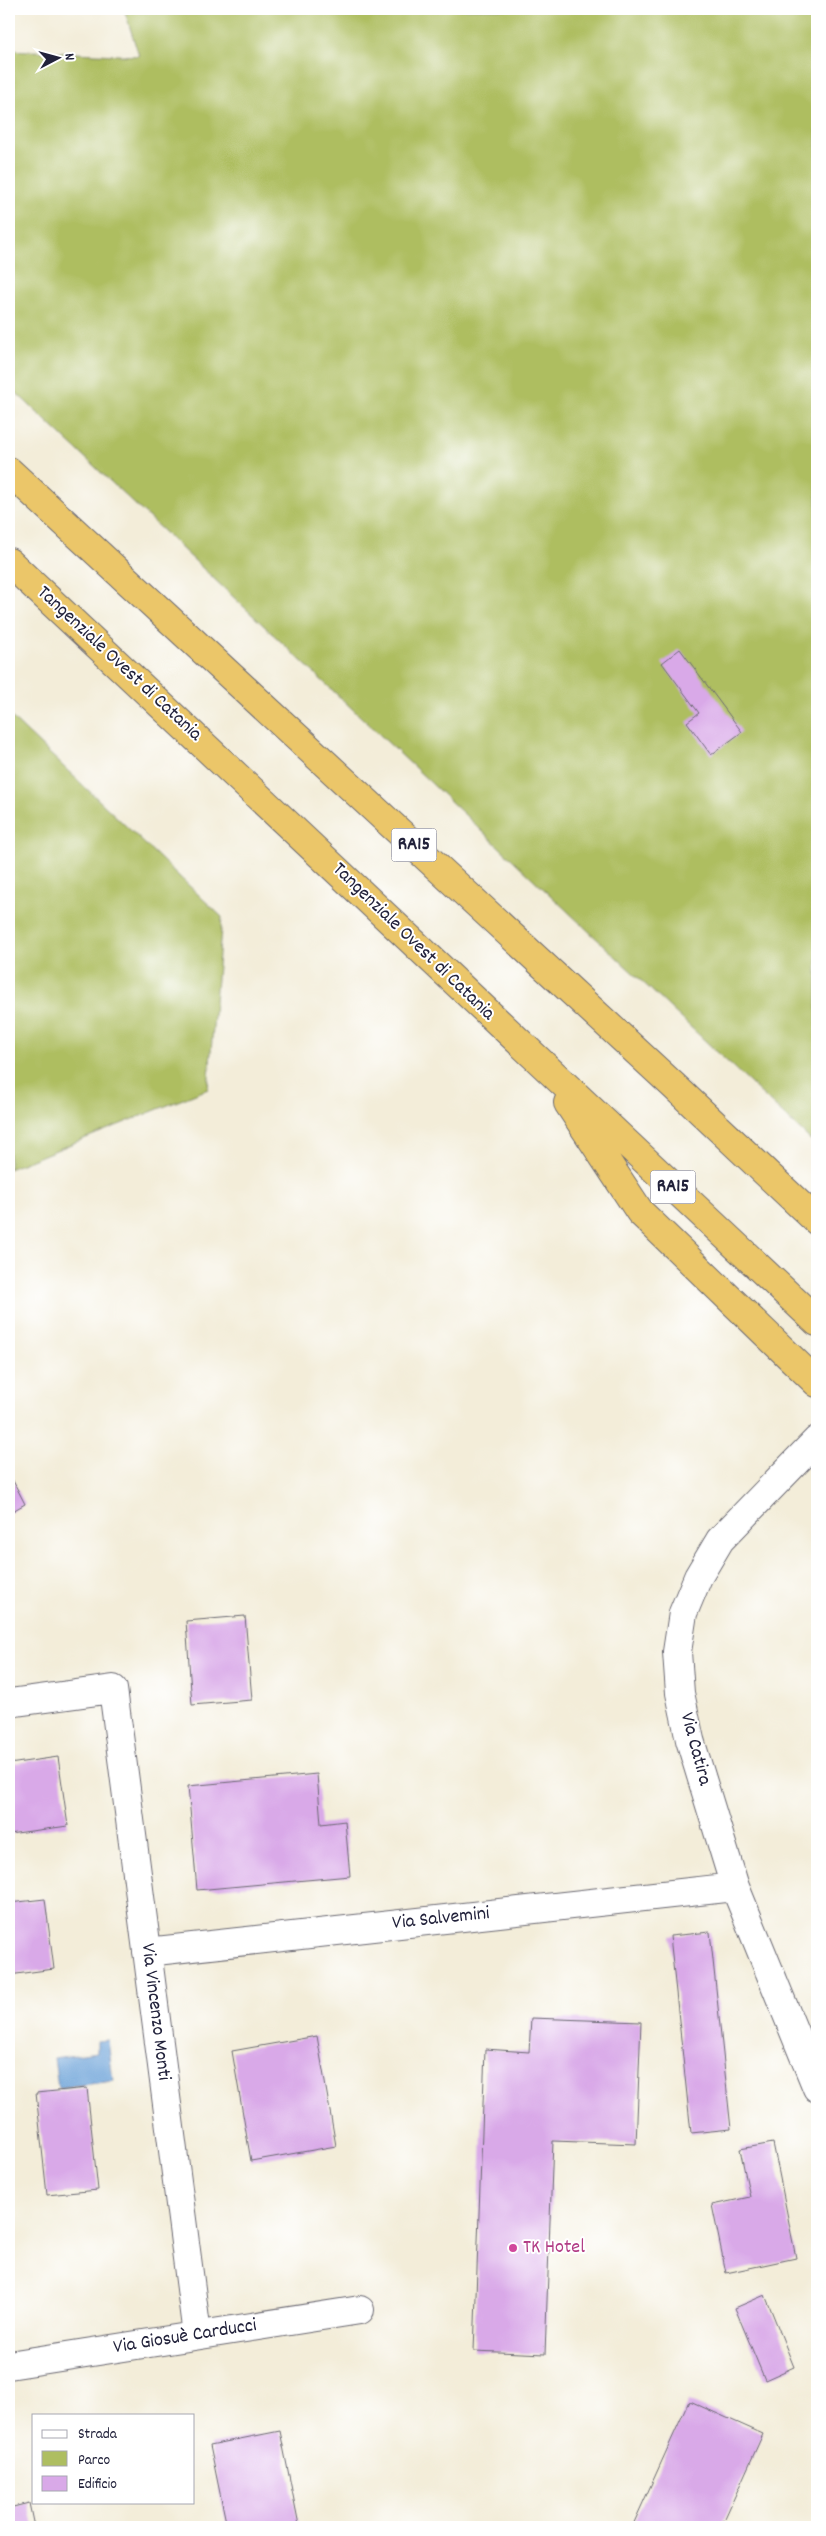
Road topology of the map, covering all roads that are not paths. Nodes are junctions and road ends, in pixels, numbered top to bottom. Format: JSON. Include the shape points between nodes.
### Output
{"nodes":[{"id":1,"x":9,"y":470,"type":"edge"},
{"id":2,"x":9,"y":562,"type":"edge"},
{"id":3,"x":542,"y":1064,"type":"junction"},
{"id":4,"x":817,"y":1221,"type":"edge"},
{"id":5,"x":817,"y":1322,"type":"edge"},
{"id":6,"x":817,"y":1383,"type":"edge"},
{"id":7,"x":817,"y":1440,"type":"edge"},
{"id":8,"x":9,"y":1704,"type":"edge"},
{"id":9,"x":735,"y":1887,"type":"junction"},
{"id":10,"x":147,"y":1952,"type":"junction"},
{"id":11,"x":817,"y":2088,"type":"edge"},
{"id":12,"x":360,"y":2310,"type":"dead end"},
{"id":13,"x":197,"y":2335,"type":"junction"},
{"id":14,"x":9,"y":2365,"type":"edge"}],
"edges":[{"from":1,"to":4,"type":"highway","number":"RA15"},
{"from":2,"to":3,"type":"highway","name":"Tangenziale Ovest di Catania","number":"RA15"},
{"from":3,"to":5,"type":"highway","name":"Tangenziale Ovest di Catania","number":"RA15"},
{"from":3,"to":6,"type":"highway","via":[[640,1212]]},
{"from":7,"to":9,"type":"street","name":"Via Catira","via":[[720,1540],[698,1577],[683,1613],[677,1652],[680,1693],[690,1740]]},
{"from":8,"to":10,"type":"street","name":"Via Vincenzo Monti","via":[[113,1689]]},
{"from":9,"to":10,"type":"street","name":"Via Salvemini"},
{"from":9,"to":11,"type":"street","name":"Via Catira"},
{"from":10,"to":13,"type":"street","name":"Via Vincenzo Monti"},
{"from":12,"to":13,"type":"street","name":"Via Giosuè Carducci"},
{"from":13,"to":14,"type":"street","name":"Via Giosuè Carducci"}]}
